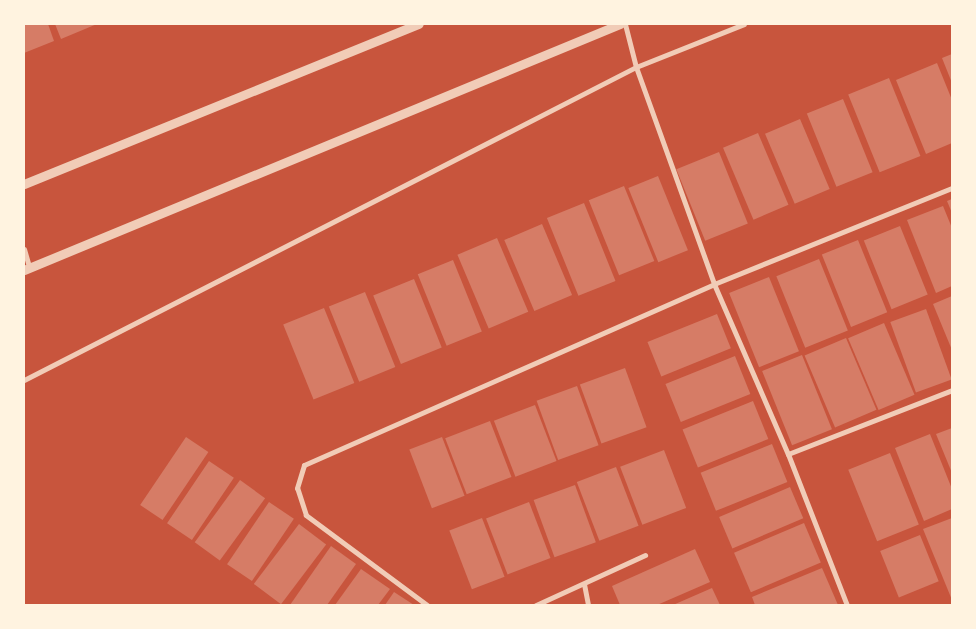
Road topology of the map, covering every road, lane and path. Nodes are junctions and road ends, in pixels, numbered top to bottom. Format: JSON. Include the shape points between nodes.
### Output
{"nodes":[{"id":1,"x":419,"y":24,"type":"edge"},
{"id":2,"x":620,"y":24,"type":"edge"},
{"id":3,"x":625,"y":24,"type":"edge"},
{"id":4,"x":744,"y":24,"type":"edge"},
{"id":5,"x":636,"y":66,"type":"junction"},
{"id":6,"x":24,"y":184,"type":"edge"},
{"id":7,"x":952,"y":188,"type":"edge"},
{"id":8,"x":24,"y":249,"type":"edge"},
{"id":9,"x":26,"y":268,"type":"edge"},
{"id":10,"x":714,"y":284,"type":"junction"},
{"id":11,"x":24,"y":380,"type":"edge"},
{"id":12,"x":952,"y":390,"type":"edge"},
{"id":13,"x":788,"y":454,"type":"junction"},
{"id":14,"x":645,"y":555,"type":"dead end"},
{"id":15,"x":584,"y":584,"type":"junction"},
{"id":16,"x":427,"y":605,"type":"edge"},
{"id":17,"x":536,"y":605,"type":"edge"},
{"id":18,"x":588,"y":605,"type":"edge"},
{"id":19,"x":847,"y":605,"type":"edge"}],
"edges":[{"from":1,"to":6,"type":"street"},
{"from":2,"to":9,"type":"street"},
{"from":3,"to":5,"type":"street"},
{"from":4,"to":5,"type":"street"},
{"from":5,"to":10,"type":"street"},
{"from":5,"to":11,"type":"street"},
{"from":7,"to":10,"type":"street"},
{"from":8,"to":9,"type":"street"},
{"from":10,"to":13,"type":"street"},
{"from":10,"to":16,"type":"street","via":[[304,465],[297,488],[306,515]]},
{"from":12,"to":13,"type":"street"},
{"from":13,"to":19,"type":"street"},
{"from":14,"to":15,"type":"street"},
{"from":15,"to":17,"type":"street"},
{"from":15,"to":18,"type":"street"}]}
